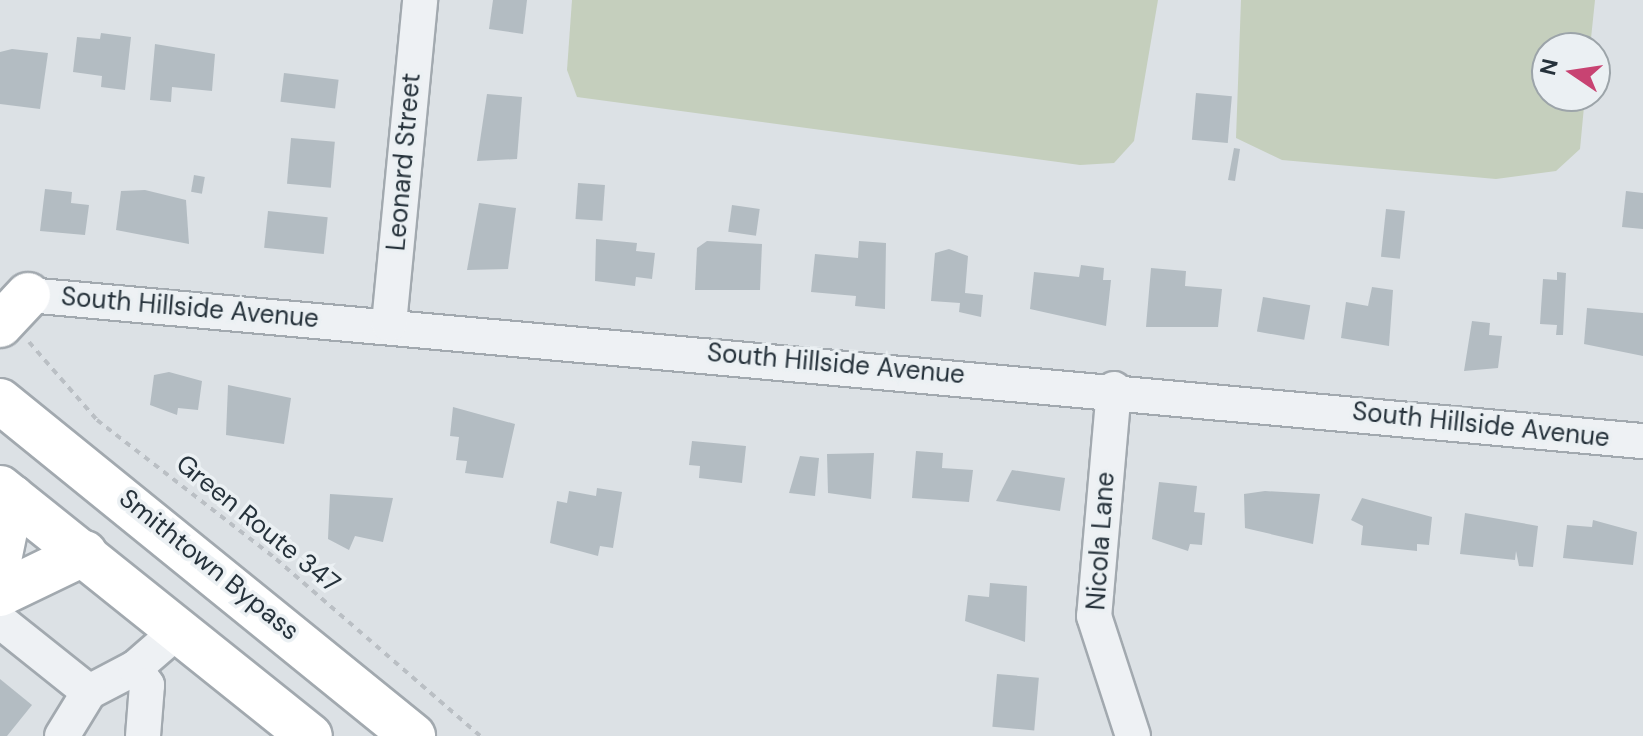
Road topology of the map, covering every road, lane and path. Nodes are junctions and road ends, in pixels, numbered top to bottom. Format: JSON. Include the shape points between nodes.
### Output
{"nodes":[{"id":1,"x":420,"y":0,"type":"edge"},
{"id":2,"x":12,"y":312,"type":"edge"},
{"id":3,"x":389,"y":324,"type":"junction"},
{"id":4,"x":1114,"y":389,"type":"junction"},
{"id":5,"x":0,"y":401,"type":"edge"},
{"id":6,"x":1643,"y":441,"type":"edge"},
{"id":7,"x":6,"y":493,"type":"edge"},
{"id":8,"x":85,"y":553,"type":"junction"},
{"id":9,"x":0,"y":555,"type":"edge"},
{"id":10,"x":0,"y":594,"type":"edge"},
{"id":11,"x":0,"y":621,"type":"edge"},
{"id":12,"x":180,"y":629,"type":"junction"},
{"id":13,"x":135,"y":668,"type":"junction"},
{"id":14,"x":89,"y":692,"type":"junction"},
{"id":15,"x":62,"y":736,"type":"edge"},
{"id":16,"x":143,"y":736,"type":"edge"},
{"id":17,"x":310,"y":736,"type":"edge"},
{"id":18,"x":413,"y":736,"type":"edge"},
{"id":19,"x":480,"y":736,"type":"edge"},
{"id":20,"x":1133,"y":736,"type":"edge"}],
"edges":[{"from":1,"to":3,"type":"street","name":"Leonard Street"},
{"from":2,"to":3,"type":"street","name":"South Hillside Avenue"},
{"from":2,"to":19,"type":"path","name":"Green Route 347","via":[[97,420],[276,559]]},
{"from":3,"to":4,"type":"street","name":"South Hillside Avenue"},
{"from":4,"to":6,"type":"street","name":"South Hillside Avenue"},
{"from":4,"to":20,"type":"street","name":"Nicola Lane","via":[[1094,616]]},
{"from":5,"to":18,"type":"highway","name":"Smithtown Bypass"},
{"from":7,"to":8,"type":"highway"},
{"from":7,"to":9,"type":"highway"},
{"from":8,"to":10,"type":"highway"},
{"from":8,"to":12,"type":"highway"},
{"from":11,"to":14,"type":"street"},
{"from":12,"to":13,"type":"street"},
{"from":12,"to":17,"type":"highway"},
{"from":13,"to":14,"type":"street"},
{"from":13,"to":16,"type":"street","via":[[147,685]]},
{"from":14,"to":15,"type":"street"}]}
